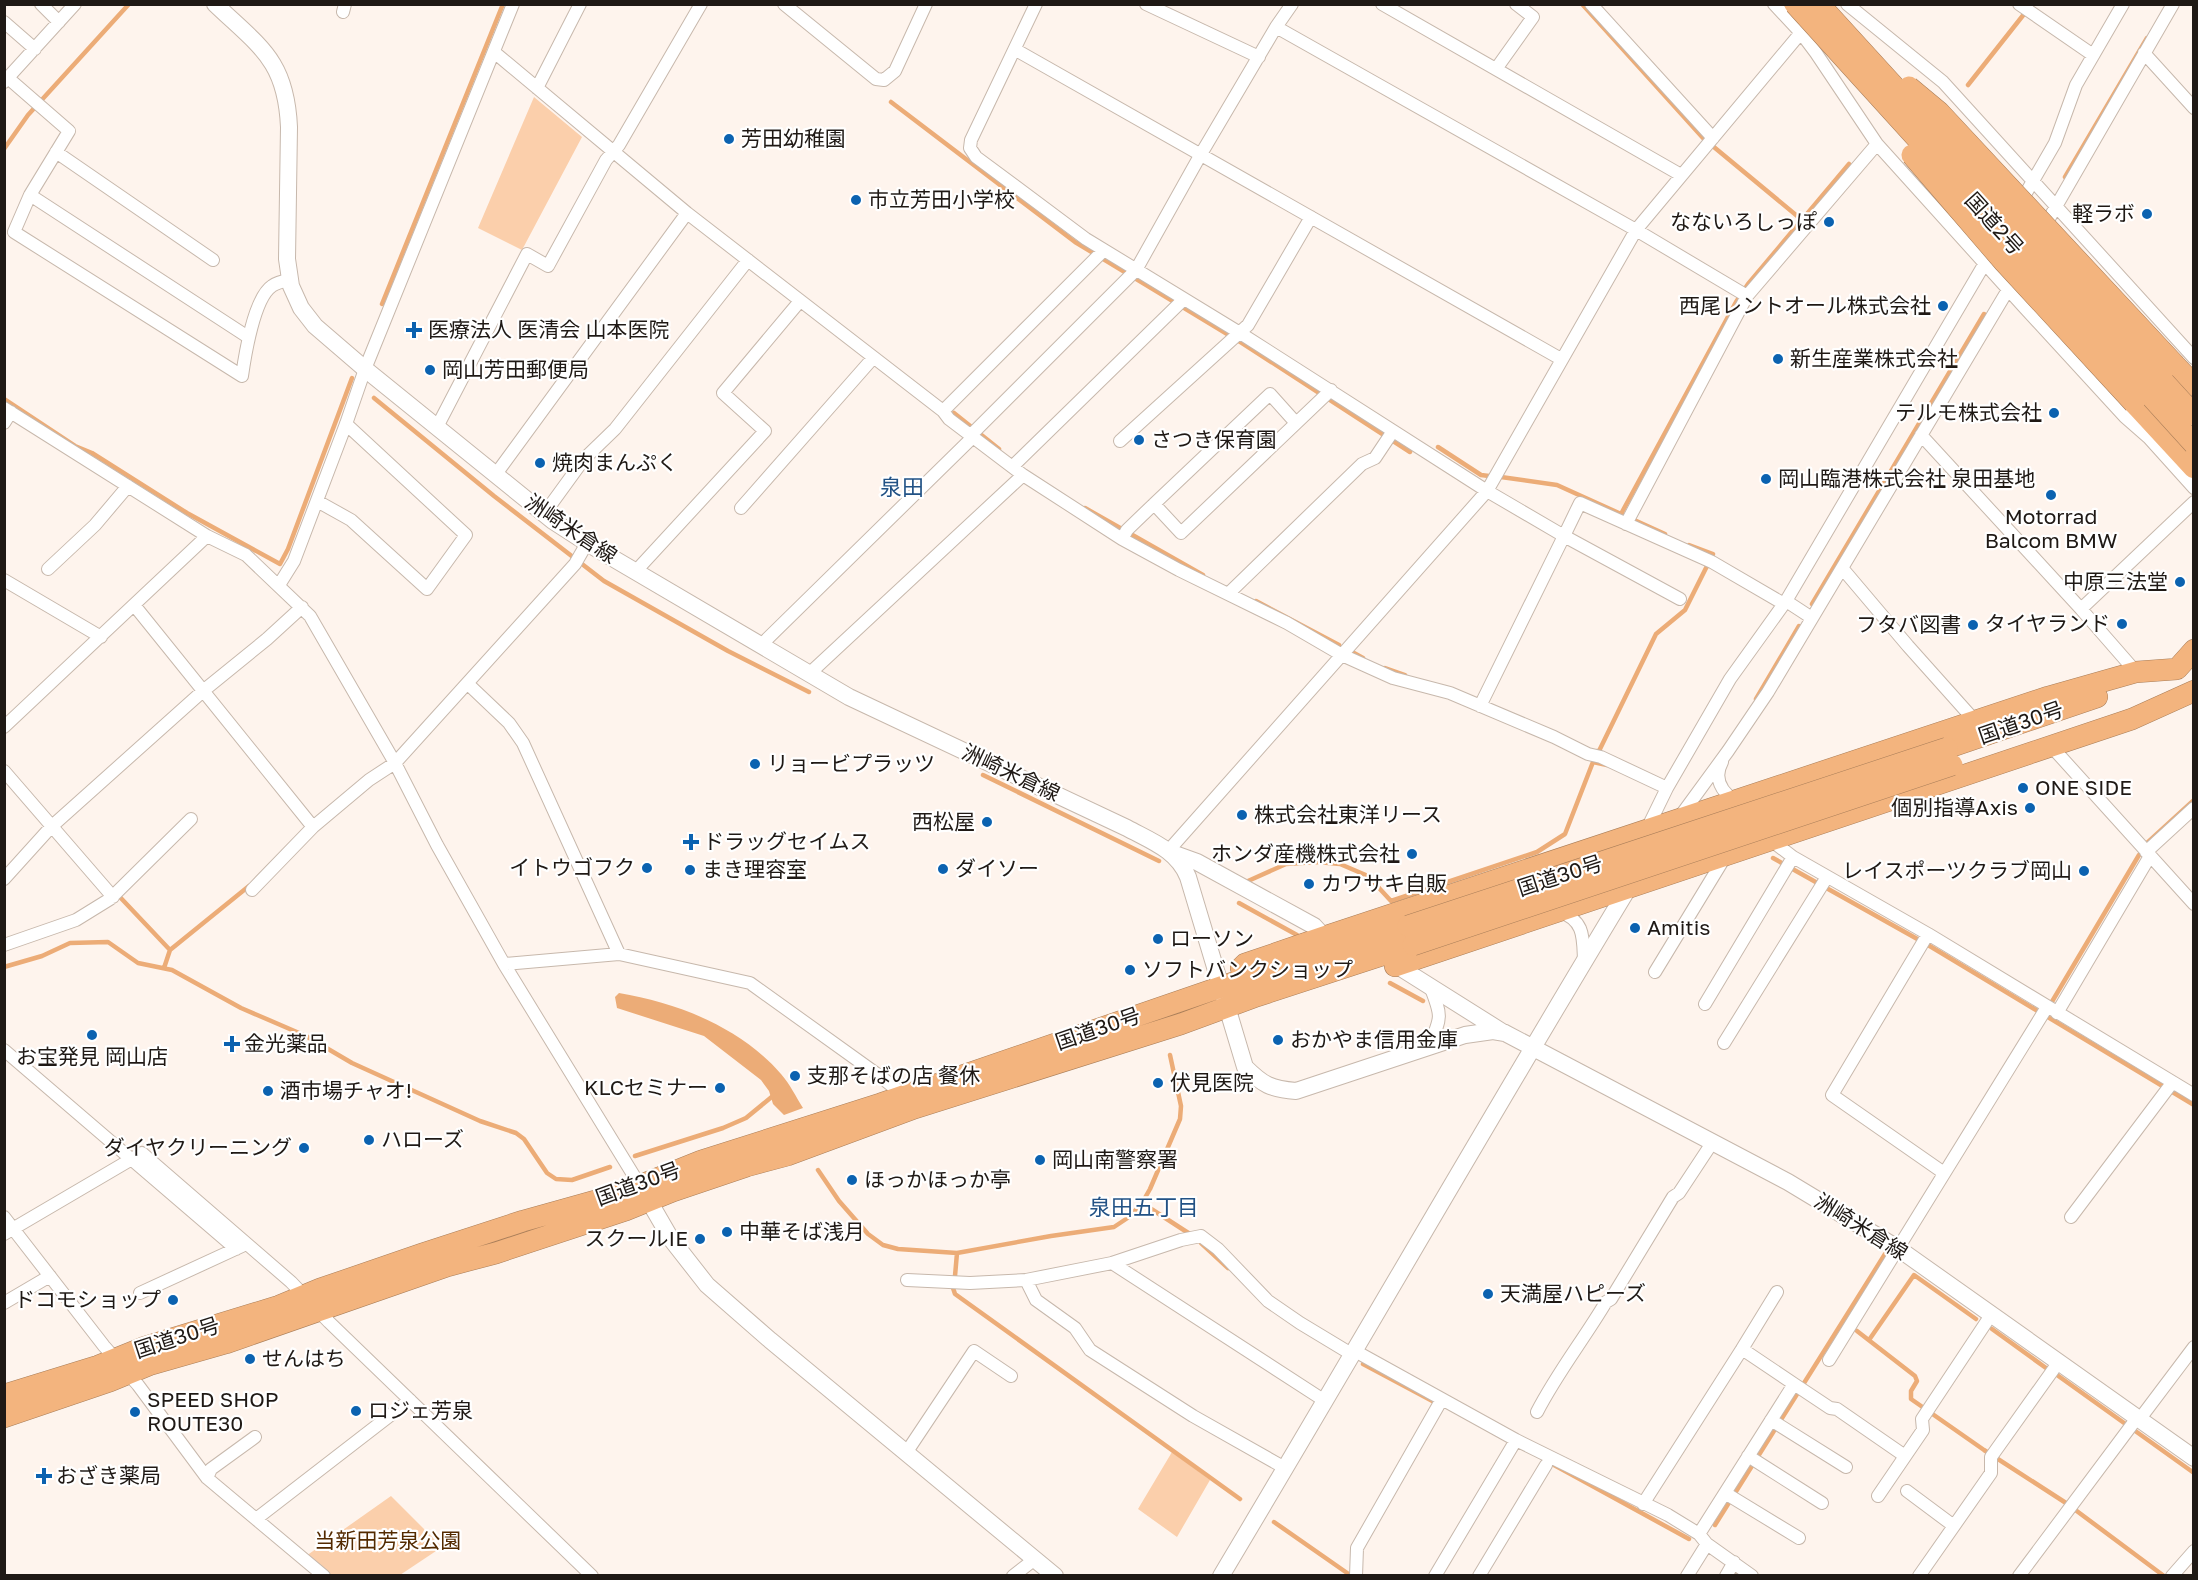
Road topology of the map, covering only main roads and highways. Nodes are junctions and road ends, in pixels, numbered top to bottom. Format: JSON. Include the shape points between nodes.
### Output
{"nodes":[{"id":1,"x":215,"y":4,"type":"edge"},
{"id":2,"x":1795,"y":4,"type":"edge"},
{"id":3,"x":1819,"y":4,"type":"edge"},
{"id":4,"x":1840,"y":41,"type":"junction"},
{"id":5,"x":2184,"y":362,"type":"edge"},
{"id":6,"x":2193,"y":385,"type":"edge"},
{"id":7,"x":2193,"y":415,"type":"edge"},
{"id":8,"x":2193,"y":444,"type":"edge"},
{"id":9,"x":2193,"y":468,"type":"edge"},
{"id":10,"x":2193,"y":650,"type":"edge"},
{"id":11,"x":2185,"y":667,"type":"edge"},
{"id":12,"x":2193,"y":690,"type":"edge"},
{"id":13,"x":1950,"y":757,"type":"junction"},
{"id":14,"x":1170,"y":851,"type":"junction"},
{"id":15,"x":1629,"y":887,"type":"junction"},
{"id":16,"x":1324,"y":937,"type":"junction"},
{"id":17,"x":1396,"y":966,"type":"junction"},
{"id":18,"x":1225,"y":997,"type":"junction"},
{"id":19,"x":1505,"y":1033,"type":"junction"},
{"id":20,"x":1532,"y":1048,"type":"junction"},
{"id":21,"x":645,"y":1193,"type":"junction"},
{"id":22,"x":122,"y":1367,"type":"junction"},
{"id":23,"x":4,"y":1395,"type":"edge"},
{"id":24,"x":4,"y":1417,"type":"edge"},
{"id":25,"x":2193,"y":1458,"type":"edge"},
{"id":26,"x":1054,"y":1575,"type":"edge"},
{"id":27,"x":1221,"y":1575,"type":"edge"}],
"edges":[{"from":1,"to":14,"type":"main road","name":"洲崎米倉線","via":[[276,66],[288,106],[290,280],[301,308],[362,377],[437,427],[496,474],[544,514],[580,555],[635,572],[876,710]]},
{"from":2,"to":4,"type":"highway","name":"国道2号","bridge":true},
{"from":3,"to":4,"type":"highway","name":"国道2号","bridge":true},
{"from":4,"to":5,"type":"highway","bridge":true,"via":[[1939,112]]},
{"from":4,"to":7,"type":"highway","name":"国道2号","bridge":true},
{"from":4,"to":8,"type":"highway","name":"国道2号","bridge":true},
{"from":4,"to":9,"type":"highway","bridge":true,"via":[[1882,119],[2004,262]]},
{"from":5,"to":6,"type":"highway"},
{"from":10,"to":11,"type":"highway"},
{"from":11,"to":13,"type":"highway","name":"国道30号"},
{"from":11,"to":16,"type":"highway","via":[[2136,672],[1975,721]]},
{"from":12,"to":13,"type":"highway","name":"国道30号"},
{"from":12,"to":15,"type":"highway","via":[[2132,719]]},
{"from":13,"to":18,"type":"highway","name":"国道30号","bridge":true,"via":[[1410,936],[1257,996]]},
{"from":14,"to":16,"type":"main road","name":"洲崎米倉線","via":[[1314,926]]},
{"from":14,"to":18,"type":"main road","name":"洲崎米倉線","via":[[1188,877]]},
{"from":15,"to":17,"type":"highway"},
{"from":15,"to":20,"type":"main road"},
{"from":16,"to":18,"type":"highway","via":[[1245,963]]},
{"from":17,"to":18,"type":"highway","via":[[1271,1006]]},
{"from":17,"to":19,"type":"main road","name":"洲崎米倉線"},
{"from":18,"to":19,"type":"main road","name":"洲崎米倉線","via":[[1245,1067],[1259,1081],[1275,1089],[1296,1091],[1429,1046],[1481,1032]]},
{"from":18,"to":21,"type":"highway","name":"国道30号","via":[[1170,1028],[909,1102],[789,1155]]},
{"from":19,"to":20,"type":"main road","name":"洲崎米倉線"},
{"from":20,"to":25,"type":"main road","name":"洲崎米倉線","via":[[1797,1187],[1899,1249],[2134,1423]]},
{"from":20,"to":27,"type":"main road"},
{"from":21,"to":22,"type":"highway","name":"国道30号","via":[[496,1253],[311,1303],[247,1335],[149,1365]]},
{"from":21,"to":26,"type":"main road","via":[[671,1239],[707,1285]]},
{"from":22,"to":23,"type":"highway","name":"国道30号"},
{"from":22,"to":24,"type":"highway","name":"国道30号"}]}
